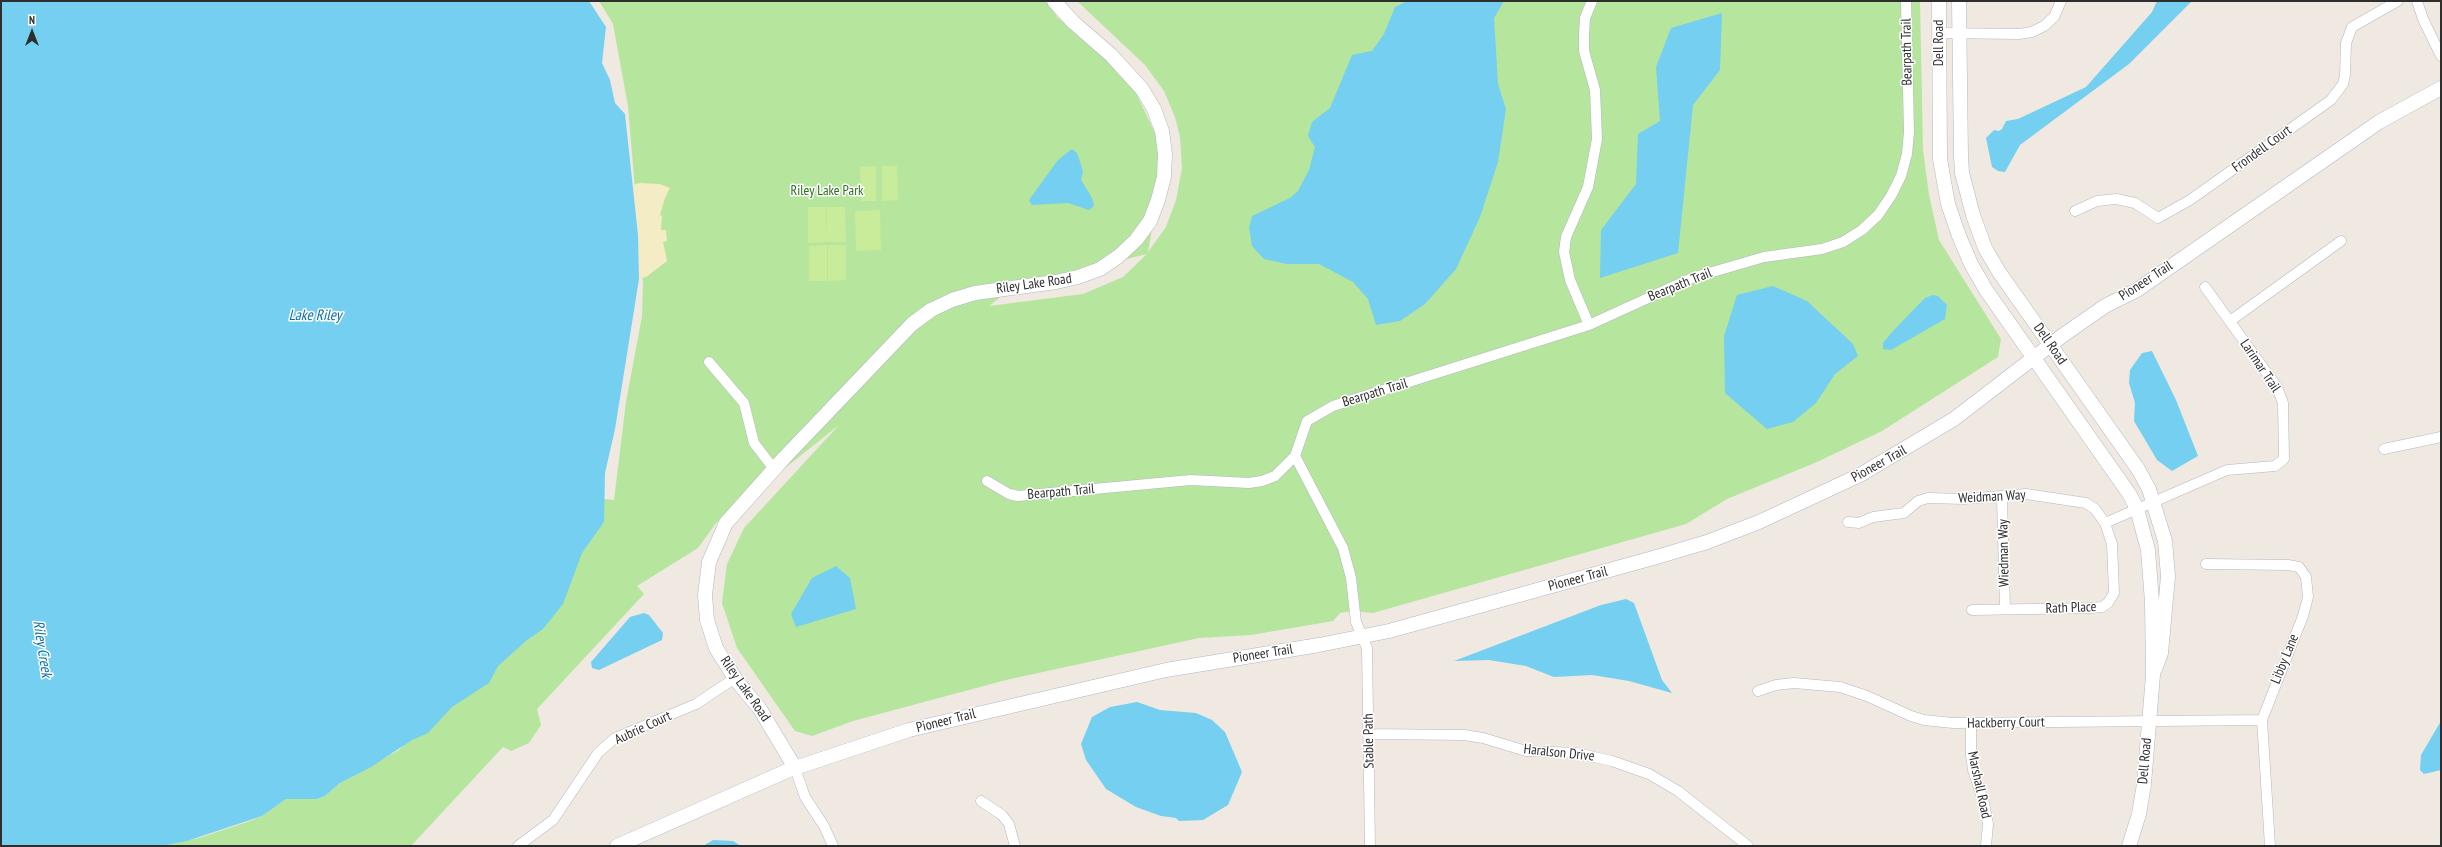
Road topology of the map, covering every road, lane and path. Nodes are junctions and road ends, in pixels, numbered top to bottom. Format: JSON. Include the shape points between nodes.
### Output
{"nodes":[{"id":1,"x":1054,"y":1,"type":"edge"},
{"id":2,"x":1592,"y":1,"type":"edge"},
{"id":3,"x":1906,"y":1,"type":"edge"},
{"id":4,"x":1939,"y":1,"type":"edge"},
{"id":5,"x":1959,"y":1,"type":"edge"},
{"id":6,"x":2061,"y":1,"type":"edge"},
{"id":7,"x":2398,"y":1,"type":"edge"},
{"id":8,"x":2418,"y":1,"type":"edge"},
{"id":9,"x":1959,"y":32,"type":"junction"},
{"id":10,"x":1939,"y":33,"type":"junction"},
{"id":11,"x":2441,"y":56,"type":"edge"},
{"id":12,"x":2441,"y":88,"type":"edge"},
{"id":13,"x":2075,"y":211,"type":"dead end"},
{"id":14,"x":2341,"y":241,"type":"dead end"},
{"id":15,"x":2205,"y":287,"type":"dead end"},
{"id":16,"x":2230,"y":321,"type":"junction"},
{"id":17,"x":1589,"y":325,"type":"junction"},
{"id":18,"x":2050,"y":345,"type":"junction"},
{"id":19,"x":2033,"y":357,"type":"junction"},
{"id":20,"x":709,"y":362,"type":"dead end"},
{"id":21,"x":2441,"y":437,"type":"edge"},
{"id":22,"x":2384,"y":449,"type":"dead end"},
{"id":23,"x":1295,"y":456,"type":"junction"},
{"id":24,"x":774,"y":469,"type":"junction"},
{"id":25,"x":987,"y":481,"type":"dead end"},
{"id":26,"x":2002,"y":497,"type":"junction"},
{"id":27,"x":2154,"y":502,"type":"junction"},
{"id":28,"x":2137,"y":509,"type":"junction"},
{"id":29,"x":1848,"y":522,"type":"dead end"},
{"id":30,"x":2105,"y":523,"type":"junction"},
{"id":31,"x":2206,"y":564,"type":"dead end"},
{"id":32,"x":2005,"y":609,"type":"junction"},
{"id":33,"x":1972,"y":610,"type":"dead end"},
{"id":34,"x":1362,"y":637,"type":"junction"},
{"id":35,"x":2153,"y":675,"type":"junction"},
{"id":36,"x":735,"y":678,"type":"junction"},
{"id":37,"x":1758,"y":691,"type":"dead end"},
{"id":38,"x":2149,"y":720,"type":"junction"},
{"id":39,"x":2262,"y":720,"type":"junction"},
{"id":40,"x":1970,"y":723,"type":"junction"},
{"id":41,"x":1369,"y":734,"type":"junction"},
{"id":42,"x":795,"y":768,"type":"junction"},
{"id":43,"x":981,"y":801,"type":"dead end"},
{"id":44,"x":518,"y":846,"type":"edge"},
{"id":45,"x":616,"y":846,"type":"edge"},
{"id":46,"x":833,"y":846,"type":"edge"},
{"id":47,"x":1015,"y":846,"type":"edge"},
{"id":48,"x":1370,"y":846,"type":"edge"},
{"id":49,"x":1748,"y":846,"type":"edge"},
{"id":50,"x":1986,"y":846,"type":"edge"},
{"id":51,"x":2129,"y":846,"type":"edge"},
{"id":52,"x":2270,"y":846,"type":"edge"}],
"edges":[{"from":1,"to":24,"type":"main road","name":"Riley Lake Road","via":[[1073,22],[1116,60],[1142,89],[1154,109],[1162,131],[1165,154],[1164,177],[1150,221],[1136,240],[1119,256],[1100,269],[1078,278],[975,293],[931,310],[895,340]]},
{"from":2,"to":17,"type":"street","via":[[1585,18],[1584,51],[1595,90],[1598,139],[1588,187],[1566,237],[1564,252],[1565,266]]},
{"from":3,"to":17,"type":"street","name":"Bearpath Trail","via":[[1909,132],[1907,154],[1901,176],[1878,214],[1862,230],[1843,242],[1822,249],[1728,266],[1660,292]]},
{"from":4,"to":10,"type":"main road","name":"Dell Road"},
{"from":5,"to":9,"type":"main road","name":"Dell Road"},
{"from":6,"to":9,"type":"street","via":[[2054,17],[2032,32]]},
{"from":7,"to":13,"type":"street","name":"Frondell Court","via":[[2352,27],[2346,43],[2343,84],[2330,100],[2190,200],[2158,218],[2135,203],[2116,198],[2097,201]]},
{"from":8,"to":11,"type":"street","via":[[2426,26]]},
{"from":9,"to":10,"type":"street"},
{"from":9,"to":18,"type":"main road","name":"Dell Road","via":[[1959,136],[1962,173],[1969,202],[1985,248]]},
{"from":10,"to":19,"type":"main road","name":"Dell Road","via":[[1940,159],[1948,204],[1971,264]]},
{"from":12,"to":18,"type":"main road","name":"Pioneer Trail","via":[[2379,122],[2137,290],[2105,306]]},
{"from":14,"to":16,"type":"street"},
{"from":15,"to":16,"type":"street","name":"Larimar Trail"},
{"from":16,"to":27,"type":"street","name":"Larimar Trail","via":[[2277,387],[2284,403],[2284,459],[2276,466],[2227,470]]},
{"from":17,"to":23,"type":"street","name":"Bearpath Trail","via":[[1333,406],[1307,420]]},
{"from":18,"to":19,"type":"main road","name":"Pioneer Trail"},
{"from":18,"to":27,"type":"main road","name":"Dell Road","via":[[2138,469]]},
{"from":19,"to":28,"type":"main road","name":"Dell Road"},
{"from":19,"to":34,"type":"main road","name":"Pioneer Trail","via":[[1965,411],[1908,448],[1860,476],[1759,522],[1653,558]]},
{"from":20,"to":24,"type":"street","via":[[744,403],[754,443]]},
{"from":21,"to":22,"type":"street"},
{"from":23,"to":25,"type":"street","name":"Bearpath Trail","via":[[1275,476],[1249,483],[1191,480],[1018,496],[1009,494]]},
{"from":23,"to":34,"type":"street","via":[[1343,548],[1351,578],[1356,622]]},
{"from":24,"to":36,"type":"main road","name":"Riley Lake Road","via":[[726,523],[709,562],[705,595],[707,620],[716,648]]},
{"from":26,"to":29,"type":"street","name":"Weidman Way","via":[[1928,498],[1918,501],[1904,513],[1873,517],[1859,523]]},
{"from":26,"to":30,"type":"street","name":"Weidman Way","via":[[2026,494],[2076,500],[2095,509]]},
{"from":26,"to":32,"type":"street","name":"Wiedman Way"},
{"from":27,"to":28,"type":"street"},
{"from":27,"to":35,"type":"main road","name":"Dell Road","via":[[2165,542],[2168,576],[2161,653]]},
{"from":28,"to":30,"type":"street"},
{"from":28,"to":35,"type":"main road","name":"Dell Road","via":[[2150,567]]},
{"from":30,"to":32,"type":"street","name":"Rath Place","via":[[2112,544],[2114,593],[2108,603],[2102,607],[2091,608]]},
{"from":31,"to":39,"type":"street","name":"Libby Lane","via":[[2288,565],[2299,567],[2306,578],[2308,597]]},
{"from":32,"to":33,"type":"street","name":"Rath Place"},
{"from":34,"to":41,"type":"street","name":"Stable Path","via":[[1367,648]]},
{"from":34,"to":42,"type":"main road","name":"Pioneer Trail","via":[[1125,678],[909,730]]},
{"from":35,"to":38,"type":"main road","name":"Dell Road"},
{"from":36,"to":42,"type":"main road","name":"Riley Lake Road","via":[[760,709]]},
{"from":36,"to":44,"type":"street","name":"Aubrie Court","via":[[696,704],[615,738],[598,753],[553,820]]},
{"from":37,"to":40,"type":"street","name":"Hackberry Court","via":[[1794,683],[1833,686],[1867,696],[1924,720]]},
{"from":38,"to":39,"type":"street","name":"Hackberry Court"},
{"from":38,"to":40,"type":"street","name":"Hackberry Court"},
{"from":38,"to":51,"type":"main road","name":"Dell Road","via":[[2144,784],[2139,814]]},
{"from":39,"to":52,"type":"street","name":"Libby Lane"},
{"from":40,"to":50,"type":"street","name":"Marshall Road","via":[[1970,755],[1988,824]]},
{"from":41,"to":48,"type":"street","name":"Stable Path"},
{"from":41,"to":49,"type":"street","name":"Haralson Drive","via":[[1464,735],[1526,751],[1576,753],[1612,761],[1649,774],[1678,791]]},
{"from":42,"to":45,"type":"main road","name":"Pioneer Trail"},
{"from":42,"to":46,"type":"street","name":"Riley Lake Road","via":[[805,797],[824,826]]},
{"from":43,"to":47,"type":"street","via":[[1002,815],[1009,824]]}]}
